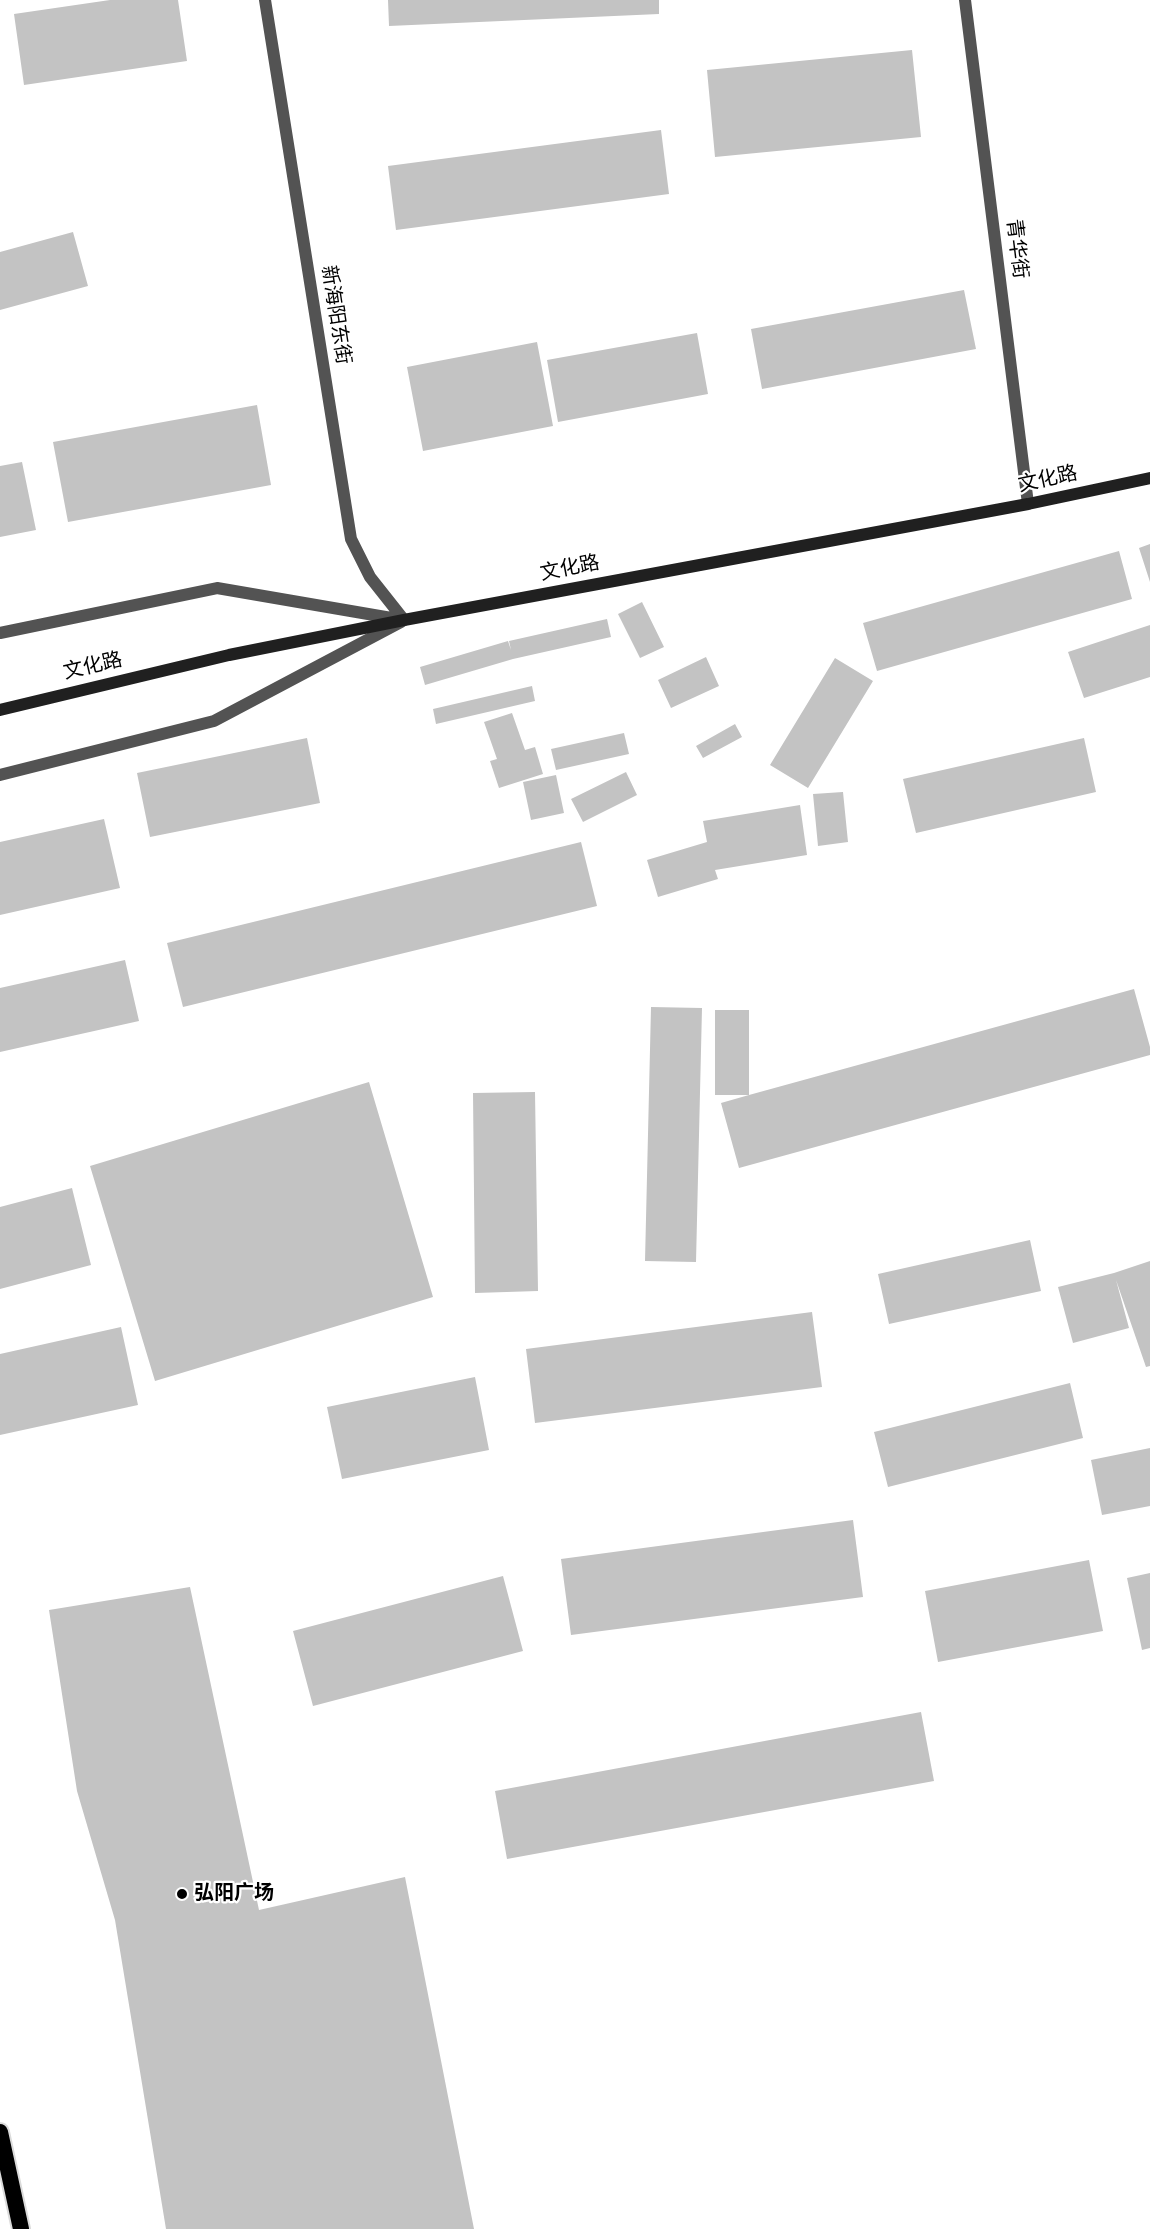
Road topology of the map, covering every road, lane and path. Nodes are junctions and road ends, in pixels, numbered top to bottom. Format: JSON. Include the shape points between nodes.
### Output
{"nodes":[{"id":1,"x":266,"y":0,"type":"edge"},
{"id":2,"x":964,"y":0,"type":"edge"},
{"id":3,"x":1150,"y":478,"type":"edge"},
{"id":4,"x":1029,"y":504,"type":"junction"},
{"id":5,"x":405,"y":620,"type":"junction"},
{"id":6,"x":0,"y":633,"type":"edge"},
{"id":7,"x":0,"y":710,"type":"edge"},
{"id":8,"x":0,"y":775,"type":"edge"},
{"id":9,"x":0,"y":2132,"type":"edge"},
{"id":10,"x":21,"y":2229,"type":"edge"}],
"edges":[{"from":1,"to":5,"type":"street","name":"新海阳东街","via":[[351,539],[370,577]]},
{"from":2,"to":4,"type":"street","name":"青华街"},
{"from":3,"to":4,"type":"main road","name":"文化路"},
{"from":4,"to":5,"type":"main road","name":"文化路"},
{"from":5,"to":6,"type":"street","via":[[218,588]]},
{"from":5,"to":7,"type":"main road","name":"文化路","via":[[229,655]]},
{"from":5,"to":8,"type":"street","via":[[214,721]]},
{"from":9,"to":10,"type":"highway"}]}
